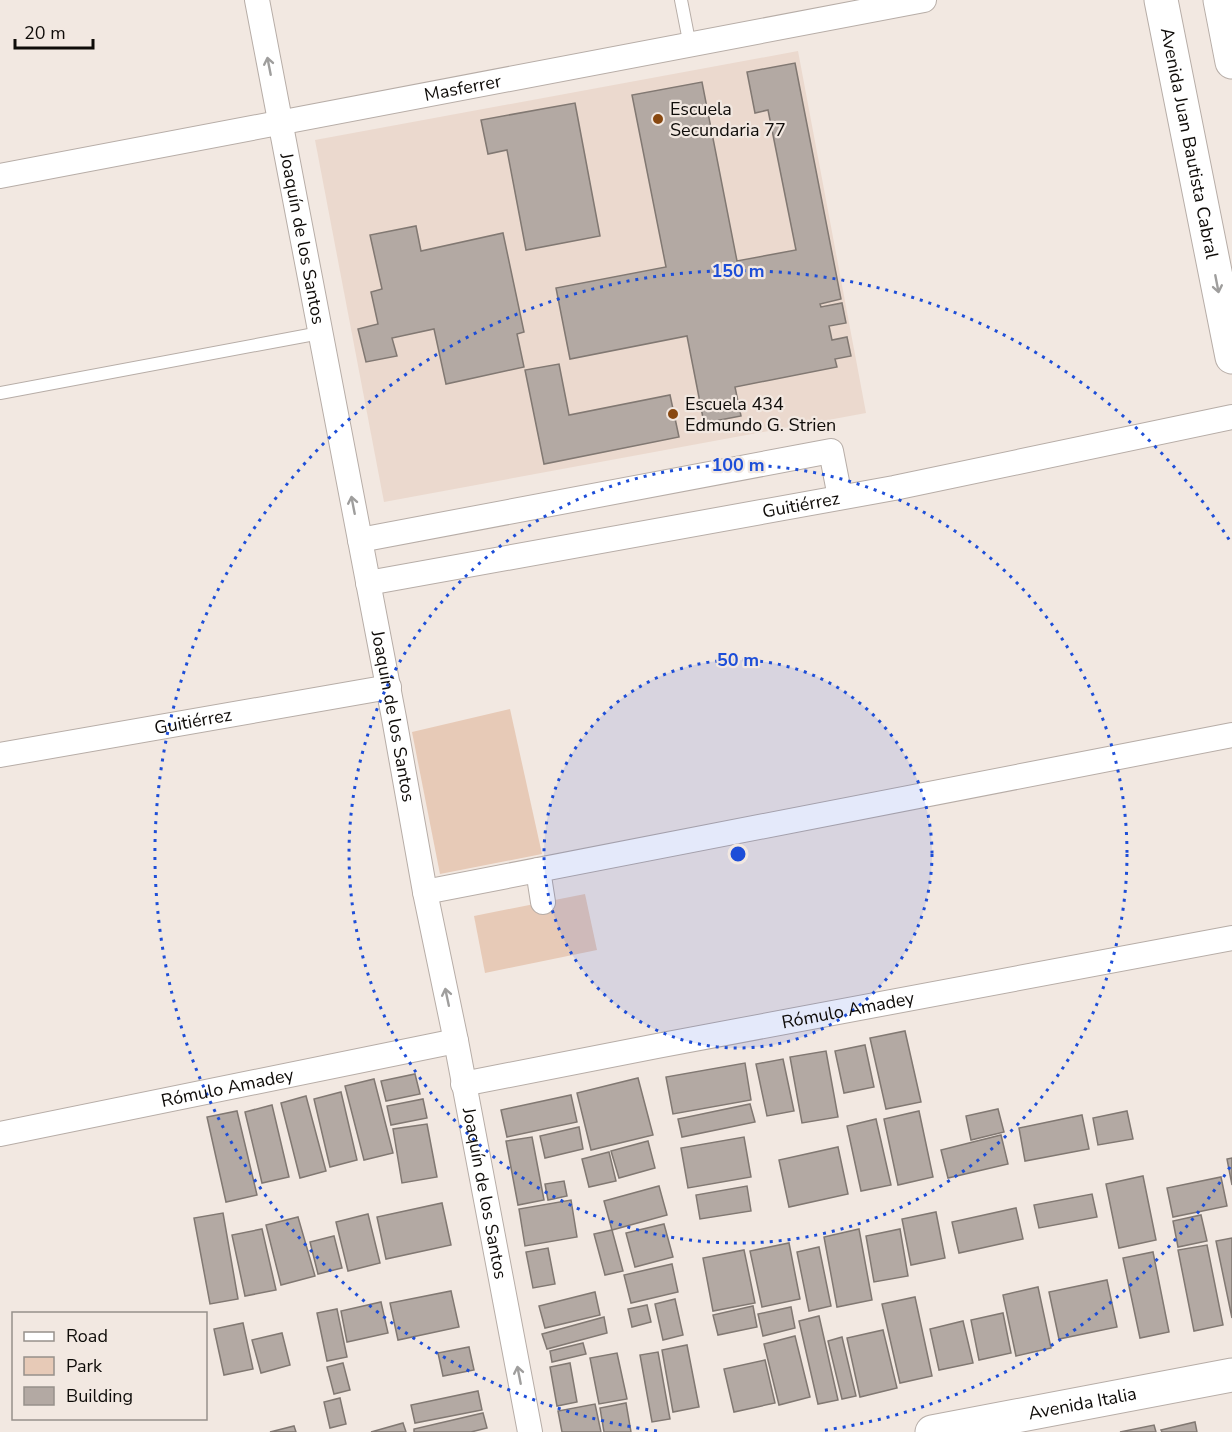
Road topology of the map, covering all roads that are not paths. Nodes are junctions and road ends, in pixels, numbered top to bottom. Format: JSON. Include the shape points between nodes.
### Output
{"nodes":[{"id":1,"x":257,"y":0,"type":"edge"},
{"id":2,"x":681,"y":0,"type":"edge"},
{"id":3,"x":924,"y":0,"type":"edge"},
{"id":4,"x":1161,"y":0,"type":"edge"},
{"id":5,"x":1220,"y":0,"type":"edge"},
{"id":6,"x":690,"y":46,"type":"junction"},
{"id":7,"x":1232,"y":62,"type":"edge"},
{"id":8,"x":280,"y":123,"type":"junction"},
{"id":9,"x":0,"y":176,"type":"edge"},
{"id":10,"x":320,"y":333,"type":"junction"},
{"id":11,"x":1232,"y":357,"type":"edge"},
{"id":12,"x":0,"y":393,"type":"edge"},
{"id":13,"x":1232,"y":417,"type":"edge"},
{"id":14,"x":840,"y":497,"type":"junction"},
{"id":15,"x":360,"y":540,"type":"junction"},
{"id":16,"x":368,"y":583,"type":"junction"},
{"id":17,"x":388,"y":687,"type":"junction"},
{"id":18,"x":1232,"y":735,"type":"edge"},
{"id":19,"x":0,"y":755,"type":"edge"},
{"id":20,"x":538,"y":870,"type":"junction"},
{"id":21,"x":425,"y":892,"type":"junction"},
{"id":22,"x":543,"y":902,"type":"dead end"},
{"id":23,"x":1232,"y":938,"type":"edge"},
{"id":24,"x":456,"y":1041,"type":"junction"},
{"id":25,"x":464,"y":1084,"type":"junction"},
{"id":26,"x":0,"y":1134,"type":"edge"},
{"id":27,"x":1232,"y":1374,"type":"edge"},
{"id":28,"x":1011,"y":1424,"type":"edge"},
{"id":29,"x":530,"y":1432,"type":"edge"},
{"id":30,"x":932,"y":1432,"type":"edge"}],
"edges":[{"from":8,"to":1,"type":"street","name":"Joaquín de los Santos","one_way":true},
{"from":2,"to":6,"type":"lane"},
{"from":3,"to":6,"type":"street","name":"Masferrer"},
{"from":4,"to":11,"type":"main road","name":"Avenida Juan Bautista Cabral","one_way":true},
{"from":5,"to":7,"type":"main road"},
{"from":6,"to":8,"type":"street","name":"Masferrer"},
{"from":8,"to":9,"type":"street","name":"Masferrer"},
{"from":8,"to":10,"type":"street","name":"Joaquín de los Santos"},
{"from":10,"to":12,"type":"lane"},
{"from":15,"to":10,"type":"street","name":"Joaquín de los Santos","one_way":true},
{"from":13,"to":14,"type":"street","name":"Guitiérrez"},
{"from":14,"to":15,"type":"street","via":[[831,451]]},
{"from":14,"to":16,"type":"street","name":"Guitiérrez"},
{"from":15,"to":16,"type":"street","name":"Joaquín de los Santos"},
{"from":16,"to":17,"type":"street","name":"Joaquín de los Santos"},
{"from":17,"to":19,"type":"street","name":"Guitiérrez"},
{"from":17,"to":21,"type":"street","name":"Joaquín de los Santos"},
{"from":18,"to":20,"type":"street"},
{"from":20,"to":21,"type":"street"},
{"from":20,"to":22,"type":"street"},
{"from":24,"to":21,"type":"street","name":"Joaquín de los Santos","one_way":true},
{"from":23,"to":25,"type":"street","name":"Rómulo Amadey"},
{"from":24,"to":25,"type":"street","name":"Joaquín de los Santos"},
{"from":24,"to":26,"type":"street","name":"Rómulo Amadey"},
{"from":29,"to":25,"type":"street","name":"Joaquín de los Santos","one_way":true},
{"from":27,"to":28,"type":"main road","name":"Avenida Italia"},
{"from":28,"to":30,"type":"main road","name":"Avenida Italia"}]}
